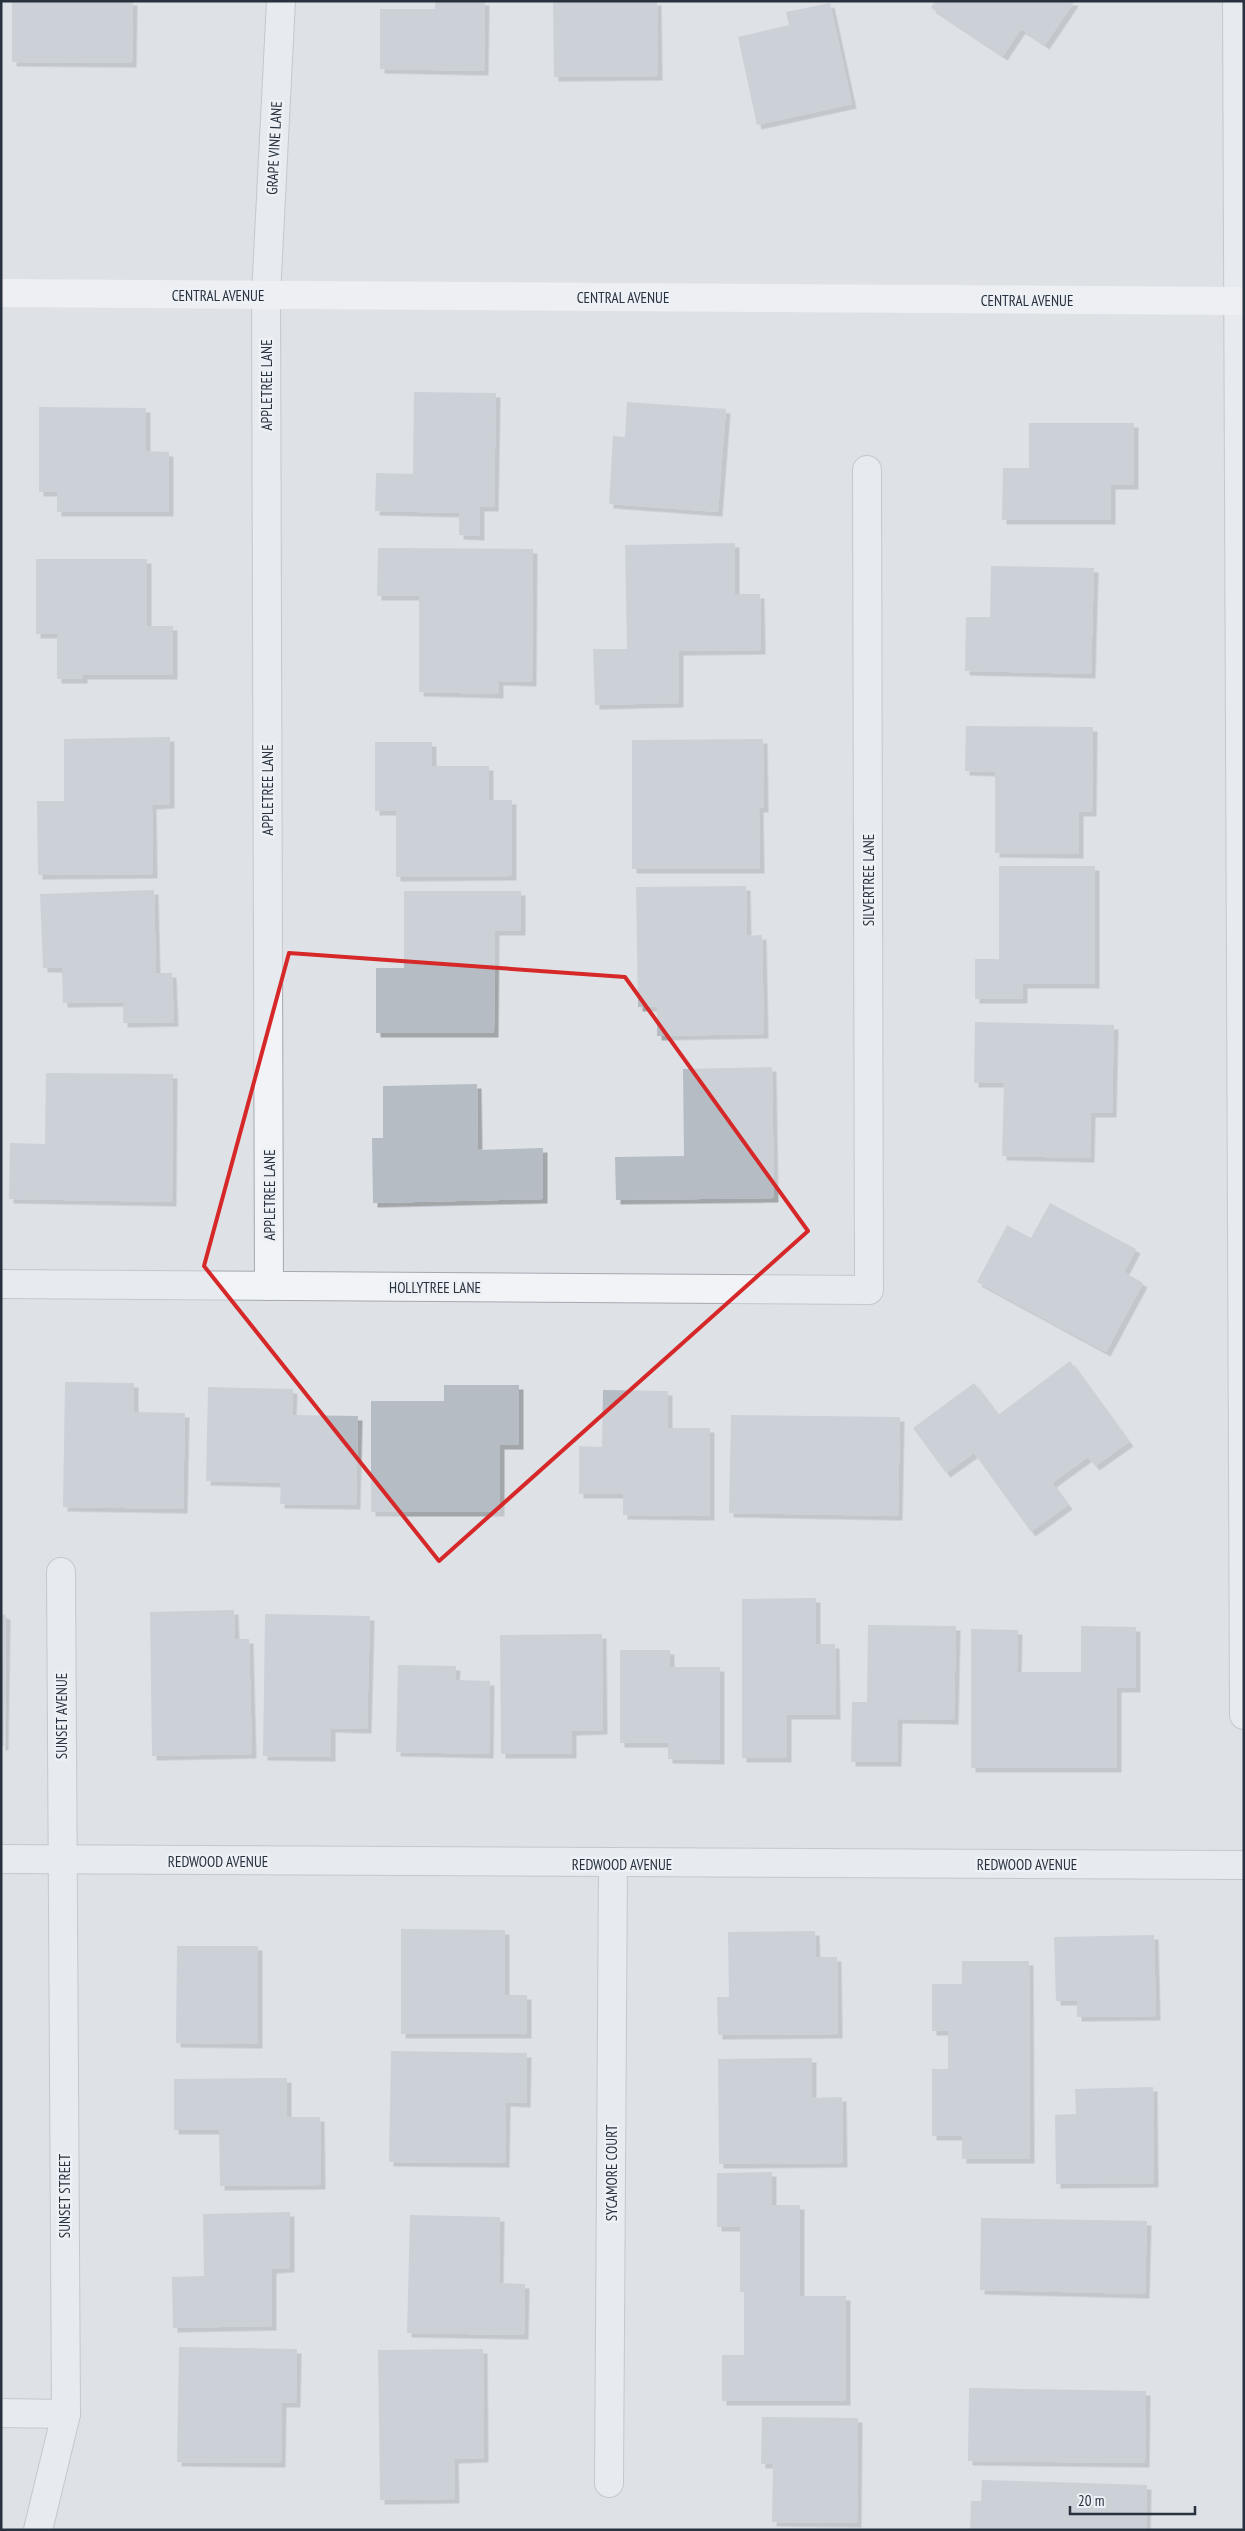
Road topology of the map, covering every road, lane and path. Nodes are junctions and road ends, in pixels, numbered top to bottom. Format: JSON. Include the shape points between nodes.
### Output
{"nodes":[{"id":1,"x":281,"y":1,"type":"edge"},
{"id":2,"x":1237,"y":1,"type":"edge"},
{"id":3,"x":1,"y":293,"type":"edge"},
{"id":4,"x":266,"y":295,"type":"junction"},
{"id":5,"x":1241,"y":301,"type":"edge"},
{"id":6,"x":867,"y":470,"type":"dead end"},
{"id":7,"x":1,"y":1284,"type":"edge"},
{"id":8,"x":269,"y":1286,"type":"junction"},
{"id":9,"x":869,"y":1290,"type":"joint"},
{"id":10,"x":61,"y":1572,"type":"dead end"},
{"id":11,"x":1244,"y":1715,"type":"edge"},
{"id":12,"x":1,"y":1859,"type":"edge"},
{"id":13,"x":62,"y":1860,"type":"junction"},
{"id":14,"x":613,"y":1864,"type":"junction"},
{"id":15,"x":1244,"y":1865,"type":"edge"},
{"id":16,"x":1,"y":2414,"type":"edge"},
{"id":17,"x":66,"y":2414,"type":"junction"},
{"id":18,"x":608,"y":2483,"type":"dead end"},
{"id":19,"x":38,"y":2530,"type":"edge"}],
"edges":[{"from":1,"to":4,"type":"street","name":"GRAPE VINE LANE"},
{"from":2,"to":5,"type":"street"},
{"from":3,"to":4,"type":"main road","name":"CENTRAL AVENUE"},
{"from":4,"to":5,"type":"main road","name":"CENTRAL AVENUE"},
{"from":4,"to":8,"type":"street","name":"APPLETREE LANE"},
{"from":5,"to":11,"type":"street"},
{"from":6,"to":9,"type":"street","name":"SILVERTREE LANE"},
{"from":7,"to":8,"type":"street","name":"HOLLYTREE LANE"},
{"from":8,"to":9,"type":"street","name":"HOLLYTREE LANE"},
{"from":10,"to":13,"type":"street","name":"SUNSET AVENUE"},
{"from":12,"to":13,"type":"street","name":"REDWOOD AVENUE"},
{"from":13,"to":14,"type":"street","name":"REDWOOD AVENUE"},
{"from":13,"to":17,"type":"street","name":"SUNSET STREET"},
{"from":14,"to":15,"type":"street","name":"REDWOOD AVENUE"},
{"from":14,"to":18,"type":"street","name":"SYCAMORE COURT"},
{"from":16,"to":17,"type":"street"},
{"from":17,"to":19,"type":"street","name":"SUNSET STREET"}]}
